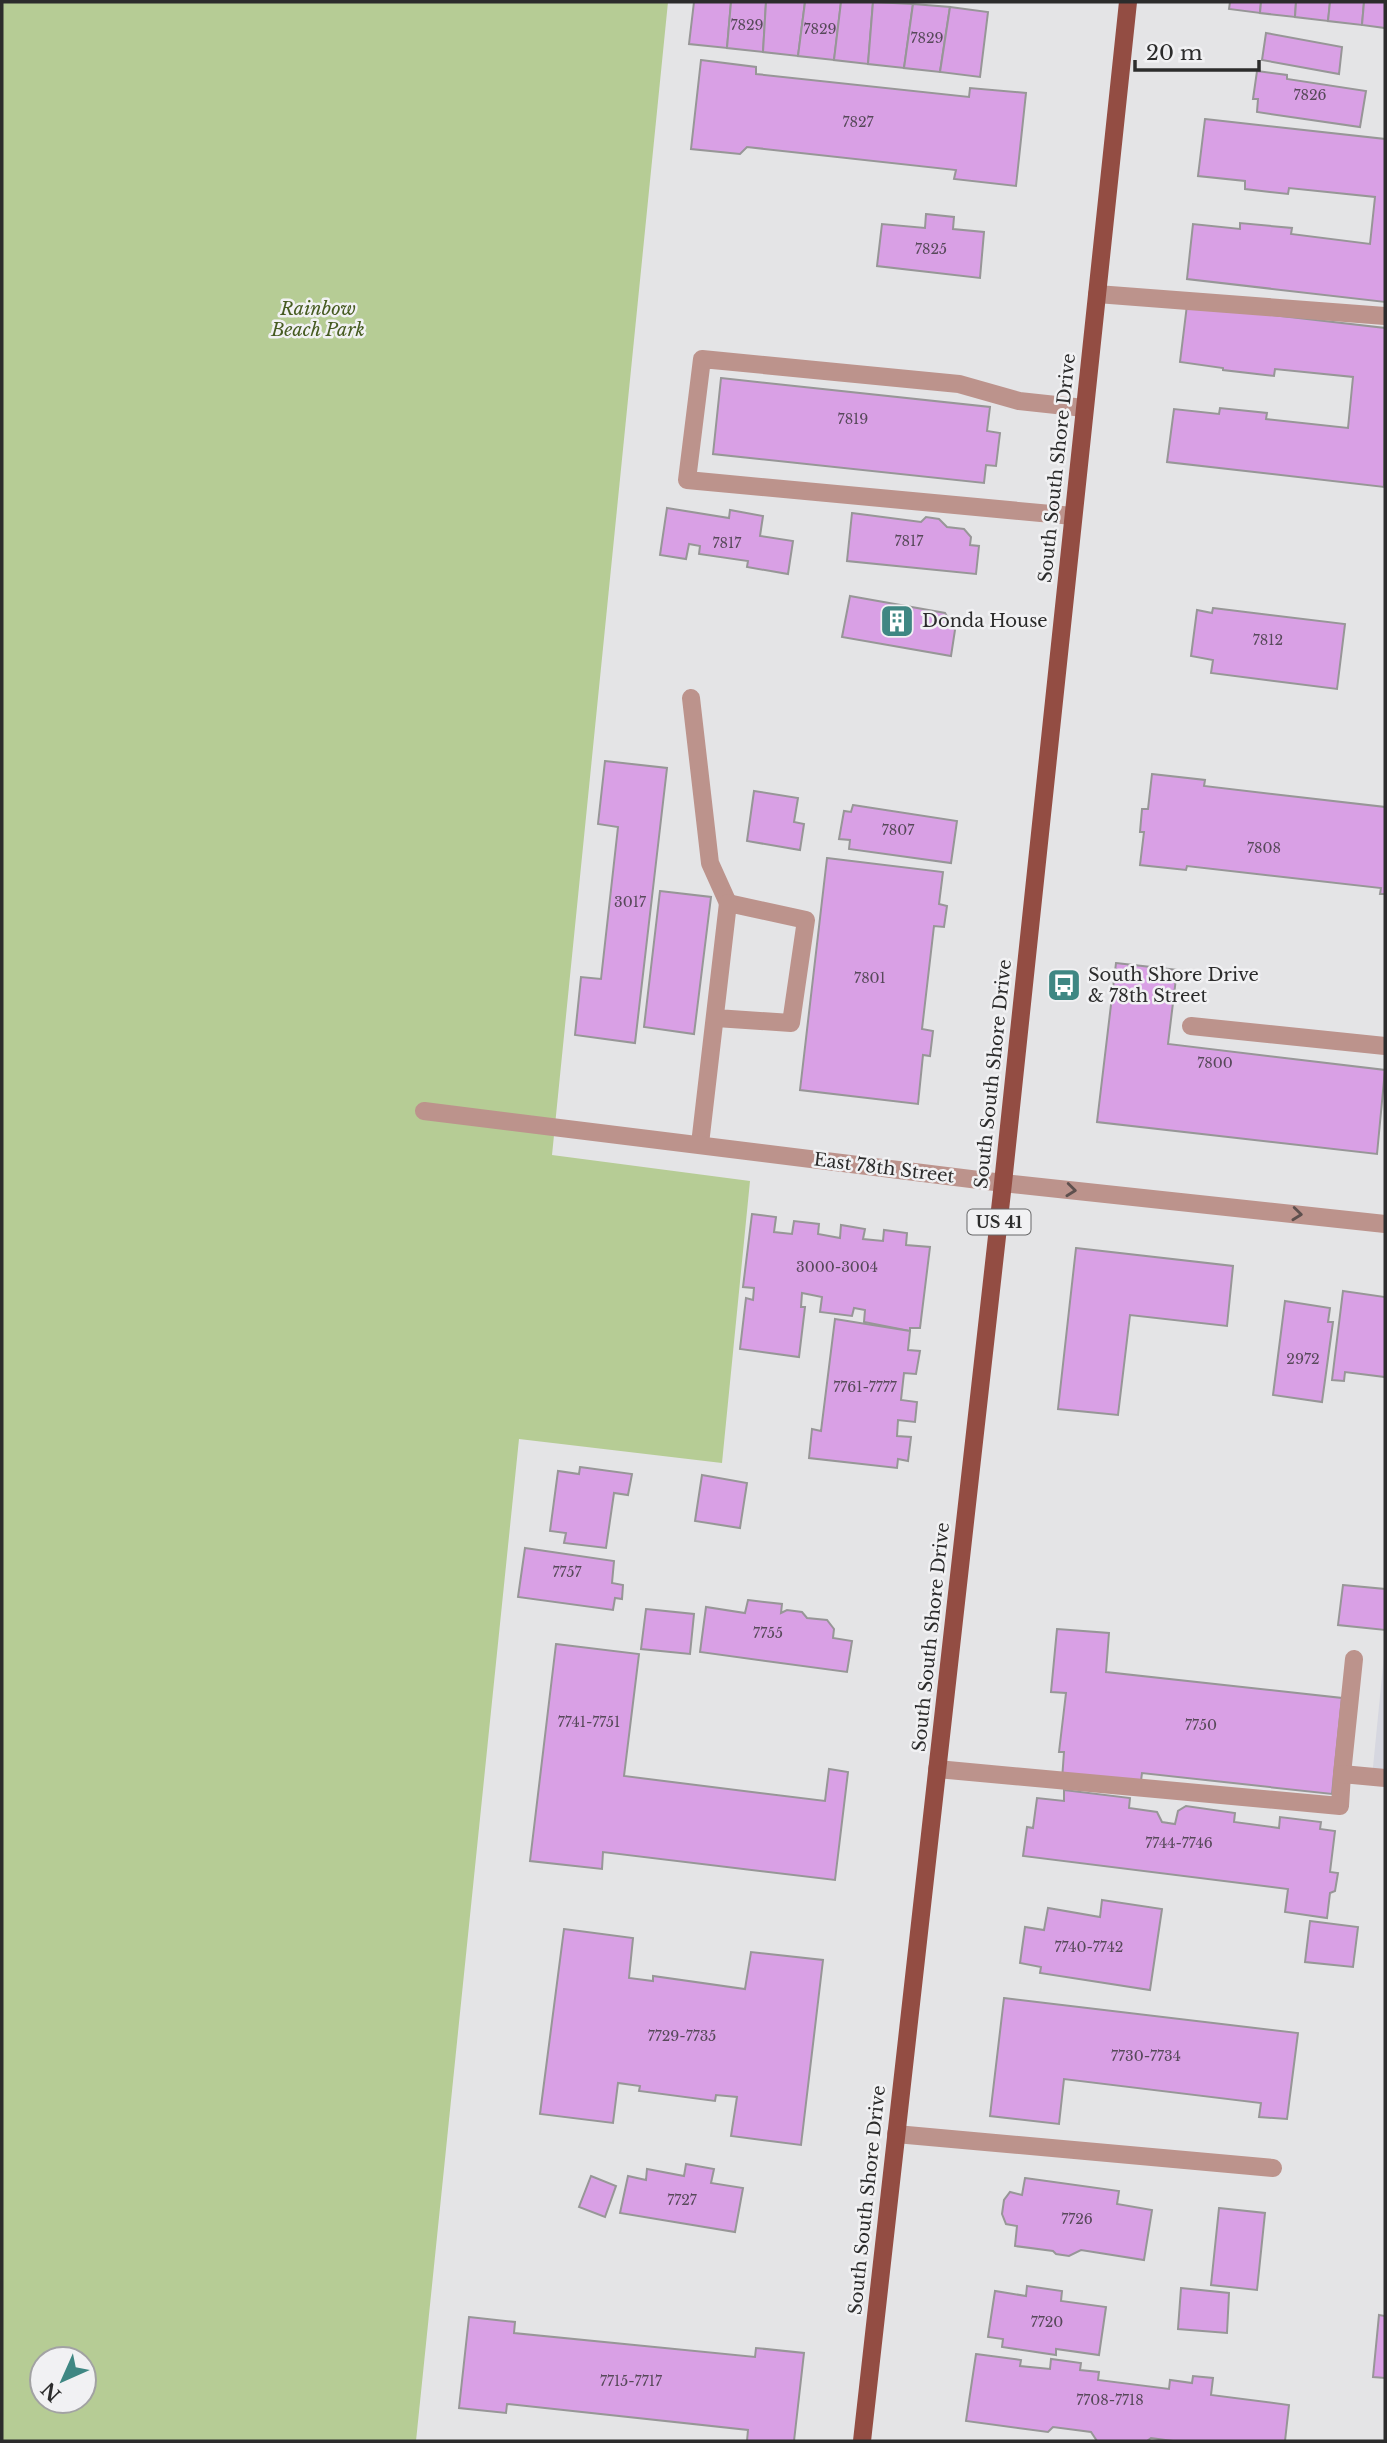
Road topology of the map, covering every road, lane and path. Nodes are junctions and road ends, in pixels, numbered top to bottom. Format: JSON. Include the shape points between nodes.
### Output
{"nodes":[{"id":1,"x":1128,"y":2,"type":"edge"},
{"id":2,"x":1097,"y":294,"type":"junction"},
{"id":3,"x":1385,"y":316,"type":"edge"},
{"id":4,"x":1084,"y":408,"type":"junction"},
{"id":5,"x":1073,"y":516,"type":"junction"},
{"id":6,"x":691,"y":698,"type":"dead end"},
{"id":7,"x":728,"y":903,"type":"junction"},
{"id":8,"x":716,"y":1018,"type":"junction"},
{"id":9,"x":1191,"y":1026,"type":"dead end"},
{"id":10,"x":1385,"y":1046,"type":"edge"},
{"id":11,"x":424,"y":1111,"type":"dead end"},
{"id":12,"x":700,"y":1144,"type":"junction"},
{"id":13,"x":1003,"y":1183,"type":"junction"},
{"id":14,"x":1385,"y":1224,"type":"edge"},
{"id":15,"x":1354,"y":1659,"type":"dead end"},
{"id":16,"x":937,"y":1769,"type":"junction"},
{"id":17,"x":1342,"y":1774,"type":"junction"},
{"id":18,"x":1385,"y":1778,"type":"edge"},
{"id":19,"x":896,"y":2134,"type":"junction"},
{"id":20,"x":1273,"y":2168,"type":"dead end"},
{"id":21,"x":862,"y":2441,"type":"edge"}],
"edges":[{"from":1,"to":2,"type":"main road","name":"South South Shore Drive","number":"US 41"},
{"from":2,"to":3,"type":"street"},
{"from":2,"to":4,"type":"main road","name":"South South Shore Drive","number":"US 41"},
{"from":4,"to":5,"type":"main road","name":"South South Shore Drive","number":"US 41"},
{"from":4,"to":5,"type":"street","via":[[1019,401],[959,384],[702,359],[687,480]]},
{"from":5,"to":13,"type":"main road","name":"South South Shore Drive","number":"US 41"},
{"from":6,"to":7,"type":"street","via":[[710,863]]},
{"from":7,"to":8,"type":"street"},
{"from":7,"to":8,"type":"street","via":[[806,920],[791,1023]]},
{"from":8,"to":12,"type":"street"},
{"from":9,"to":10,"type":"street"},
{"from":11,"to":12,"type":"street","name":"East 78th Street"},
{"from":12,"to":13,"type":"street","name":"East 78th Street"},
{"from":13,"to":14,"type":"street","name":"East 78th Street","one_way":true},
{"from":13,"to":16,"type":"main road","name":"South South Shore Drive","number":"US 41"},
{"from":15,"to":17,"type":"street"},
{"from":16,"to":17,"type":"street","via":[[1340,1806]]},
{"from":16,"to":19,"type":"main road","name":"South South Shore Drive","number":"US 41"},
{"from":17,"to":18,"type":"street"},
{"from":19,"to":20,"type":"street"},
{"from":19,"to":21,"type":"main road","name":"South South Shore Drive","number":"US 41"}]}
